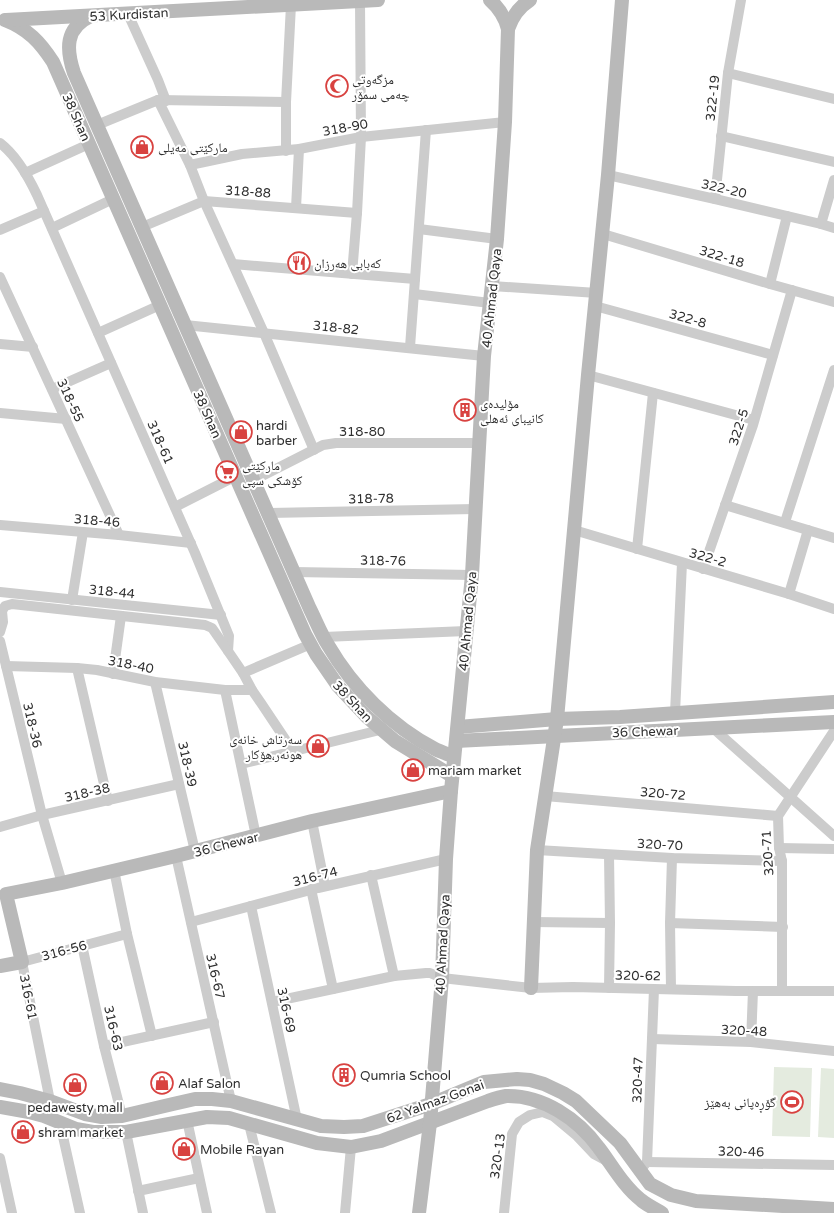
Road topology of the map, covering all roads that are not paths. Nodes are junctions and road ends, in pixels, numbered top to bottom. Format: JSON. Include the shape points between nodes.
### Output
{"nodes":[{"id":1,"x":378,"y":0,"type":"edge"},
{"id":2,"x":490,"y":0,"type":"edge"},
{"id":3,"x":530,"y":0,"type":"edge"},
{"id":4,"x":622,"y":0,"type":"edge"},
{"id":5,"x":741,"y":0,"type":"edge"},
{"id":6,"x":360,"y":1,"type":"junction"},
{"id":7,"x":272,"y":3,"type":"edge"},
{"id":8,"x":291,"y":5,"type":"junction"},
{"id":9,"x":128,"y":14,"type":"junction"},
{"id":10,"x":91,"y":16,"type":"junction"},
{"id":11,"x":3,"y":20,"type":"edge"},
{"id":12,"x":508,"y":29,"type":"junction"},
{"id":13,"x":728,"y":73,"type":"junction"},
{"id":14,"x":834,"y":98,"type":"edge"},
{"id":15,"x":162,"y":100,"type":"junction"},
{"id":16,"x":286,"y":102,"type":"junction"},
{"id":17,"x":505,"y":122,"type":"junction"},
{"id":18,"x":97,"y":125,"type":"junction"},
{"id":19,"x":426,"y":130,"type":"junction"},
{"id":20,"x":722,"y":136,"type":"junction"},
{"id":21,"x":361,"y":137,"type":"junction"},
{"id":22,"x":0,"y":143,"type":"edge"},
{"id":23,"x":89,"y":144,"type":"junction"},
{"id":24,"x":299,"y":149,"type":"junction"},
{"id":25,"x":286,"y":151,"type":"junction"},
{"id":26,"x":834,"y":162,"type":"edge"},
{"id":27,"x":190,"y":165,"type":"junction"},
{"id":28,"x":25,"y":173,"type":"junction"},
{"id":29,"x":608,"y":175,"type":"junction"},
{"id":30,"x":834,"y":180,"type":"edge"},
{"id":31,"x":113,"y":199,"type":"junction"},
{"id":32,"x":715,"y":199,"type":"junction"},
{"id":33,"x":204,"y":201,"type":"junction"},
{"id":34,"x":296,"y":208,"type":"junction"},
{"id":35,"x":44,"y":211,"type":"junction"},
{"id":36,"x":357,"y":213,"type":"junction"},
{"id":37,"x":787,"y":216,"type":"junction"},
{"id":38,"x":821,"y":224,"type":"junction"},
{"id":39,"x":52,"y":228,"type":"junction"},
{"id":40,"x":142,"y":228,"type":"junction"},
{"id":41,"x":834,"y":228,"type":"edge"},
{"id":42,"x":419,"y":229,"type":"junction"},
{"id":43,"x":0,"y":230,"type":"edge"},
{"id":44,"x":602,"y":234,"type":"junction"},
{"id":45,"x":497,"y":239,"type":"junction"},
{"id":46,"x":233,"y":264,"type":"junction"},
{"id":47,"x":352,"y":274,"type":"junction"},
{"id":48,"x":0,"y":277,"type":"edge"},
{"id":49,"x":415,"y":279,"type":"junction"},
{"id":50,"x":770,"y":284,"type":"junction"},
{"id":51,"x":492,"y":286,"type":"junction"},
{"id":52,"x":792,"y":290,"type":"junction"},
{"id":53,"x":414,"y":294,"type":"junction"},
{"id":54,"x":596,"y":300,"type":"junction"},
{"id":55,"x":834,"y":302,"type":"edge"},
{"id":56,"x":490,"y":303,"type":"junction"},
{"id":57,"x":160,"y":305,"type":"junction"},
{"id":58,"x":185,"y":325,"type":"junction"},
{"id":59,"x":98,"y":333,"type":"junction"},
{"id":60,"x":264,"y":333,"type":"junction"},
{"id":61,"x":0,"y":344,"type":"edge"},
{"id":62,"x":33,"y":347,"type":"junction"},
{"id":63,"x":410,"y":347,"type":"junction"},
{"id":64,"x":484,"y":356,"type":"junction"},
{"id":65,"x":773,"y":356,"type":"junction"},
{"id":66,"x":112,"y":363,"type":"junction"},
{"id":67,"x":834,"y":372,"type":"edge"},
{"id":68,"x":588,"y":375,"type":"junction"},
{"id":69,"x":52,"y":389,"type":"junction"},
{"id":70,"x":653,"y":393,"type":"junction"},
{"id":71,"x":0,"y":413,"type":"edge"},
{"id":72,"x":66,"y":419,"type":"junction"},
{"id":73,"x":754,"y":420,"type":"junction"},
{"id":74,"x":478,"y":443,"type":"junction"},
{"id":75,"x":314,"y":450,"type":"junction"},
{"id":76,"x":236,"y":476,"type":"junction"},
{"id":77,"x":254,"y":480,"type":"junction"},
{"id":78,"x":725,"y":505,"type":"junction"},
{"id":79,"x":175,"y":507,"type":"junction"},
{"id":80,"x":475,"y":509,"type":"junction"},
{"id":81,"x":268,"y":513,"type":"junction"},
{"id":82,"x":785,"y":522,"type":"junction"},
{"id":83,"x":0,"y":525,"type":"edge"},
{"id":84,"x":574,"y":530,"type":"junction"},
{"id":85,"x":808,"y":530,"type":"junction"},
{"id":86,"x":83,"y":532,"type":"junction"},
{"id":87,"x":119,"y":535,"type":"junction"},
{"id":88,"x":834,"y":538,"type":"edge"},
{"id":89,"x":191,"y":543,"type":"junction"},
{"id":90,"x":637,"y":549,"type":"junction"},
{"id":91,"x":682,"y":563,"type":"junction"},
{"id":92,"x":703,"y":569,"type":"junction"},
{"id":93,"x":294,"y":572,"type":"junction"},
{"id":94,"x":472,"y":574,"type":"junction"},
{"id":95,"x":0,"y":592,"type":"edge"},
{"id":96,"x":789,"y":594,"type":"junction"},
{"id":97,"x":72,"y":600,"type":"junction"},
{"id":98,"x":834,"y":609,"type":"edge"},
{"id":99,"x":221,"y":615,"type":"junction"},
{"id":100,"x":121,"y":616,"type":"junction"},
{"id":101,"x":466,"y":631,"type":"junction"},
{"id":102,"x":0,"y":632,"type":"edge"},
{"id":103,"x":324,"y":637,"type":"junction"},
{"id":104,"x":0,"y":641,"type":"edge"},
{"id":105,"x":311,"y":644,"type":"junction"},
{"id":106,"x":228,"y":651,"type":"junction"},
{"id":107,"x":6,"y":666,"type":"junction"},
{"id":108,"x":77,"y":668,"type":"junction"},
{"id":109,"x":243,"y":673,"type":"junction"},
{"id":110,"x":113,"y":674,"type":"junction"},
{"id":111,"x":155,"y":682,"type":"junction"},
{"id":112,"x":225,"y":690,"type":"junction"},
{"id":113,"x":252,"y":690,"type":"junction"},
{"id":114,"x":834,"y":702,"type":"edge"},
{"id":115,"x":674,"y":713,"type":"junction"},
{"id":116,"x":557,"y":718,"type":"junction"},
{"id":117,"x":834,"y":722,"type":"edge"},
{"id":118,"x":714,"y":729,"type":"junction"},
{"id":119,"x":380,"y":730,"type":"junction"},
{"id":120,"x":834,"y":731,"type":"edge"},
{"id":121,"x":457,"y":734,"type":"junction"},
{"id":122,"x":555,"y":735,"type":"junction"},
{"id":123,"x":293,"y":751,"type":"junction"},
{"id":124,"x":454,"y":757,"type":"junction"},
{"id":125,"x":242,"y":764,"type":"junction"},
{"id":126,"x":452,"y":776,"type":"junction"},
{"id":127,"x":180,"y":784,"type":"junction"},
{"id":128,"x":451,"y":792,"type":"junction"},
{"id":129,"x":546,"y":796,"type":"junction"},
{"id":130,"x":790,"y":797,"type":"junction"},
{"id":131,"x":108,"y":801,"type":"junction"},
{"id":132,"x":42,"y":815,"type":"junction"},
{"id":133,"x":778,"y":816,"type":"junction"},
{"id":134,"x":312,"y":821,"type":"junction"},
{"id":135,"x":0,"y":827,"type":"edge"},
{"id":136,"x":256,"y":836,"type":"junction"},
{"id":137,"x":834,"y":836,"type":"edge"},
{"id":138,"x":779,"y":848,"type":"junction"},
{"id":139,"x":834,"y":849,"type":"edge"},
{"id":140,"x":537,"y":850,"type":"junction"},
{"id":141,"x":195,"y":852,"type":"junction"},
{"id":142,"x":608,"y":854,"type":"junction"},
{"id":143,"x":176,"y":856,"type":"junction"},
{"id":144,"x":672,"y":858,"type":"junction"},
{"id":145,"x":446,"y":859,"type":"junction"},
{"id":146,"x":782,"y":861,"type":"junction"},
{"id":147,"x":114,"y":870,"type":"junction"},
{"id":148,"x":371,"y":876,"type":"junction"},
{"id":149,"x":62,"y":882,"type":"junction"},
{"id":150,"x":325,"y":886,"type":"junction"},
{"id":151,"x":311,"y":889,"type":"junction"},
{"id":152,"x":3,"y":895,"type":"edge"},
{"id":153,"x":250,"y":906,"type":"junction"},
{"id":154,"x":191,"y":922,"type":"junction"},
{"id":155,"x":534,"y":922,"type":"junction"},
{"id":156,"x":610,"y":923,"type":"junction"},
{"id":157,"x":670,"y":923,"type":"junction"},
{"id":158,"x":783,"y":927,"type":"junction"},
{"id":159,"x":127,"y":934,"type":"junction"},
{"id":160,"x":82,"y":945,"type":"junction"},
{"id":161,"x":22,"y":962,"type":"junction"},
{"id":162,"x":0,"y":966,"type":"edge"},
{"id":163,"x":394,"y":976,"type":"junction"},
{"id":164,"x":442,"y":978,"type":"junction"},
{"id":165,"x":531,"y":988,"type":"junction"},
{"id":166,"x":609,"y":988,"type":"junction"},
{"id":167,"x":334,"y":989,"type":"junction"},
{"id":168,"x":654,"y":989,"type":"junction"},
{"id":169,"x":671,"y":989,"type":"junction"},
{"id":170,"x":753,"y":991,"type":"junction"},
{"id":171,"x":782,"y":991,"type":"junction"},
{"id":172,"x":834,"y":991,"type":"edge"},
{"id":173,"x":272,"y":1002,"type":"junction"},
{"id":174,"x":214,"y":1022,"type":"junction"},
{"id":175,"x":152,"y":1036,"type":"junction"},
{"id":176,"x":652,"y":1039,"type":"junction"},
{"id":177,"x":751,"y":1042,"type":"junction"},
{"id":178,"x":104,"y":1046,"type":"junction"},
{"id":179,"x":834,"y":1050,"type":"edge"},
{"id":180,"x":0,"y":1089,"type":"edge"},
{"id":181,"x":50,"y":1101,"type":"junction"},
{"id":182,"x":231,"y":1101,"type":"junction"},
{"id":183,"x":432,"y":1104,"type":"junction"},
{"id":184,"x":0,"y":1107,"type":"edge"},
{"id":185,"x":122,"y":1116,"type":"junction"},
{"id":186,"x":187,"y":1120,"type":"junction"},
{"id":187,"x":297,"y":1120,"type":"junction"},
{"id":188,"x":60,"y":1123,"type":"junction"},
{"id":189,"x":430,"y":1123,"type":"junction"},
{"id":190,"x":249,"y":1124,"type":"junction"},
{"id":191,"x":126,"y":1132,"type":"junction"},
{"id":192,"x":351,"y":1147,"type":"junction"},
{"id":193,"x":0,"y":1158,"type":"edge"},
{"id":194,"x":611,"y":1165,"type":"junction"},
{"id":195,"x":834,"y":1165,"type":"edge"},
{"id":196,"x":643,"y":1167,"type":"junction"},
{"id":197,"x":199,"y":1178,"type":"junction"},
{"id":198,"x":138,"y":1191,"type":"junction"},
{"id":199,"x":834,"y":1209,"type":"edge"},
{"id":200,"x":12,"y":1213,"type":"edge"},
{"id":201,"x":80,"y":1213,"type":"edge"},
{"id":202,"x":143,"y":1213,"type":"edge"},
{"id":203,"x":207,"y":1213,"type":"edge"},
{"id":204,"x":271,"y":1213,"type":"edge"},
{"id":205,"x":345,"y":1213,"type":"edge"},
{"id":206,"x":420,"y":1213,"type":"edge"},
{"id":207,"x":504,"y":1213,"type":"edge"},
{"id":208,"x":662,"y":1213,"type":"edge"}],
"edges":[{"from":1,"to":6,"type":"street","name":"53 Kurdistan"},
{"from":2,"to":12,"type":"street","name":"40 Ahmad Qaya","via":[[504,17]]},
{"from":3,"to":12,"type":"street","name":"40 Ahmad Qaya","via":[[516,12]]},
{"from":4,"to":29,"type":"street"},
{"from":5,"to":13,"type":"street","name":"322-19"},
{"from":6,"to":8,"type":"street","name":"53 Kurdistan"},
{"from":6,"to":21,"type":"street"},
{"from":7,"to":8,"type":"street","name":"53 Kurdistan"},
{"from":7,"to":9,"type":"street","name":"53 Kurdistan"},
{"from":8,"to":16,"type":"street"},
{"from":9,"to":10,"type":"street","name":"53 Kurdistan"},
{"from":9,"to":15,"type":"street","via":[[158,80]]},
{"from":10,"to":11,"type":"street","name":"53 Kurdistan"},
{"from":10,"to":18,"type":"street","name":"38 Shan","via":[[83,20],[71,34],[68,47],[74,73]]},
{"from":11,"to":23,"type":"street","name":"38 Shan","via":[[30,34],[42,45],[53,62]]},
{"from":12,"to":17,"type":"street","name":"40 Ahmad Qaya"},
{"from":13,"to":14,"type":"street"},
{"from":13,"to":20,"type":"street","name":"322-19"},
{"from":15,"to":16,"type":"street"},
{"from":15,"to":18,"type":"street"},
{"from":15,"to":27,"type":"street"},
{"from":16,"to":25,"type":"street"},
{"from":17,"to":19,"type":"street","name":"318-90"},
{"from":17,"to":45,"type":"street","name":"40 Ahmad Qaya"},
{"from":18,"to":40,"type":"street","name":"38 Shan"},
{"from":19,"to":21,"type":"street","name":"318-90"},
{"from":19,"to":42,"type":"street"},
{"from":20,"to":26,"type":"street"},
{"from":20,"to":32,"type":"street","name":"322-19"},
{"from":21,"to":24,"type":"street","name":"318-90"},
{"from":21,"to":36,"type":"street"},
{"from":22,"to":28,"type":"street","name":"318-61","via":[[10,151]]},
{"from":23,"to":28,"type":"street"},
{"from":23,"to":31,"type":"street","name":"38 Shan"},
{"from":24,"to":25,"type":"street","name":"318-90"},
{"from":24,"to":34,"type":"street"},
{"from":25,"to":27,"type":"street","name":"318-90","via":[[242,154]]},
{"from":27,"to":33,"type":"street"},
{"from":28,"to":35,"type":"street","name":"318-61"},
{"from":29,"to":32,"type":"street","name":"322-20"},
{"from":29,"to":44,"type":"street"},
{"from":30,"to":38,"type":"street"},
{"from":31,"to":39,"type":"street"},
{"from":31,"to":57,"type":"street","name":"38 Shan"},
{"from":32,"to":37,"type":"street","name":"322-20"},
{"from":33,"to":34,"type":"street","name":"318-88"},
{"from":33,"to":40,"type":"street","name":"318-88"},
{"from":33,"to":46,"type":"street"},
{"from":34,"to":36,"type":"street","name":"318-88"},
{"from":35,"to":39,"type":"street","name":"318-61"},
{"from":35,"to":43,"type":"street"},
{"from":36,"to":47,"type":"street"},
{"from":37,"to":38,"type":"street","name":"322-20"},
{"from":37,"to":50,"type":"street"},
{"from":38,"to":41,"type":"street","name":"322-20"},
{"from":39,"to":59,"type":"street","name":"318-61"},
{"from":40,"to":58,"type":"street","name":"38 Shan"},
{"from":42,"to":45,"type":"street"},
{"from":42,"to":49,"type":"street"},
{"from":44,"to":50,"type":"street","name":"322-18"},
{"from":44,"to":54,"type":"street"},
{"from":45,"to":51,"type":"street","name":"40 Ahmad Qaya"},
{"from":46,"to":47,"type":"street"},
{"from":46,"to":60,"type":"street"},
{"from":47,"to":49,"type":"street"},
{"from":48,"to":62,"type":"street","name":"318-55"},
{"from":49,"to":53,"type":"street"},
{"from":50,"to":52,"type":"street","name":"322-18"},
{"from":51,"to":54,"type":"street","name":"322-8"},
{"from":51,"to":56,"type":"street","name":"40 Ahmad Qaya"},
{"from":52,"to":55,"type":"street","name":"322-18"},
{"from":52,"to":65,"type":"street","name":"322-5"},
{"from":53,"to":56,"type":"street"},
{"from":53,"to":63,"type":"street"},
{"from":54,"to":65,"type":"street","name":"322-8"},
{"from":54,"to":68,"type":"street"},
{"from":56,"to":64,"type":"street","name":"40 Ahmad Qaya"},
{"from":57,"to":59,"type":"street"},
{"from":57,"to":76,"type":"street","name":"38 Shan"},
{"from":58,"to":60,"type":"street","name":"318-82"},
{"from":58,"to":77,"type":"street","name":"38 Shan"},
{"from":59,"to":66,"type":"street","name":"318-61"},
{"from":60,"to":63,"type":"street","name":"318-82"},
{"from":60,"to":75,"type":"street"},
{"from":61,"to":62,"type":"street"},
{"from":62,"to":69,"type":"street","name":"318-55"},
{"from":63,"to":64,"type":"street","name":"318-82"},
{"from":64,"to":74,"type":"street","name":"40 Ahmad Qaya"},
{"from":65,"to":73,"type":"street","name":"322-5"},
{"from":66,"to":69,"type":"street"},
{"from":66,"to":79,"type":"street","name":"318-61"},
{"from":67,"to":82,"type":"street"},
{"from":68,"to":70,"type":"street"},
{"from":68,"to":84,"type":"street"},
{"from":69,"to":72,"type":"street","name":"318-55"},
{"from":70,"to":73,"type":"street"},
{"from":70,"to":90,"type":"street"},
{"from":71,"to":72,"type":"street"},
{"from":72,"to":87,"type":"street","name":"318-55"},
{"from":73,"to":78,"type":"street","name":"322-5"},
{"from":74,"to":75,"type":"street","name":"318-80","via":[[336,444],[323,445]]},
{"from":74,"to":80,"type":"street","name":"40 Ahmad Qaya"},
{"from":75,"to":77,"type":"street","name":"318-80"},
{"from":76,"to":77,"type":"street"},
{"from":76,"to":79,"type":"street"},
{"from":76,"to":105,"type":"street","name":"38 Shan","via":[[304,634]]},
{"from":77,"to":81,"type":"street","name":"38 Shan"},
{"from":78,"to":82,"type":"street"},
{"from":78,"to":92,"type":"street","name":"322-5"},
{"from":79,"to":89,"type":"street","name":"318-61"},
{"from":80,"to":81,"type":"street","name":"318-78"},
{"from":80,"to":94,"type":"street","name":"40 Ahmad Qaya"},
{"from":81,"to":93,"type":"street","name":"38 Shan"},
{"from":82,"to":85,"type":"street"},
{"from":83,"to":86,"type":"street","name":"318-46"},
{"from":84,"to":90,"type":"street","name":"322-2"},
{"from":84,"to":116,"type":"street"},
{"from":85,"to":88,"type":"street"},
{"from":85,"to":96,"type":"street"},
{"from":86,"to":87,"type":"street","name":"318-46"},
{"from":86,"to":97,"type":"street"},
{"from":87,"to":89,"type":"street","name":"318-46"},
{"from":89,"to":99,"type":"street","name":"318-61"},
{"from":90,"to":91,"type":"street","name":"322-2"},
{"from":91,"to":92,"type":"street","name":"322-2"},
{"from":91,"to":115,"type":"street"},
{"from":92,"to":96,"type":"street","name":"322-2"},
{"from":93,"to":94,"type":"street","name":"318-76"},
{"from":93,"to":103,"type":"street","name":"38 Shan"},
{"from":94,"to":101,"type":"street","name":"40 Ahmad Qaya"},
{"from":95,"to":97,"type":"street","name":"318-44"},
{"from":96,"to":98,"type":"street","name":"322-2"},
{"from":97,"to":99,"type":"street","name":"318-44"},
{"from":99,"to":106,"type":"street","name":"318-61","via":[[229,636]]},
{"from":100,"to":102,"type":"street","via":[[12,604],[5,606],[2,611],[3,622]]},
{"from":100,"to":106,"type":"street","via":[[205,625],[212,628]]},
{"from":100,"to":110,"type":"street"},
{"from":101,"to":103,"type":"street"},
{"from":101,"to":121,"type":"street","name":"40 Ahmad Qaya"},
{"from":103,"to":124,"type":"street","name":"38 Shan","via":[[350,677],[377,706],[404,729],[435,749]]},
{"from":104,"to":107,"type":"street","name":"318-36"},
{"from":105,"to":109,"type":"street"},
{"from":105,"to":119,"type":"street","name":"38 Shan","via":[[338,686]]},
{"from":106,"to":109,"type":"street"},
{"from":107,"to":108,"type":"street","name":"318-40"},
{"from":107,"to":132,"type":"street","name":"318-36"},
{"from":108,"to":110,"type":"street","name":"318-40"},
{"from":108,"to":131,"type":"street"},
{"from":109,"to":113,"type":"street"},
{"from":110,"to":111,"type":"street","name":"318-40"},
{"from":111,"to":112,"type":"street","name":"318-40"},
{"from":111,"to":127,"type":"street","name":"318-39"},
{"from":112,"to":113,"type":"street","name":"318-40"},
{"from":112,"to":125,"type":"street"},
{"from":113,"to":123,"type":"street"},
{"from":114,"to":115,"type":"street"},
{"from":115,"to":116,"type":"street","via":[[620,718]]},
{"from":116,"to":121,"type":"street"},
{"from":116,"to":122,"type":"street"},
{"from":117,"to":118,"type":"street","name":"36 Chewar"},
{"from":118,"to":122,"type":"street","name":"36 Chewar"},
{"from":118,"to":130,"type":"street"},
{"from":119,"to":123,"type":"street"},
{"from":119,"to":126,"type":"street","name":"38 Shan"},
{"from":120,"to":130,"type":"street","name":"320-71"},
{"from":121,"to":122,"type":"street","name":"36 Chewar"},
{"from":121,"to":124,"type":"street","name":"40 Ahmad Qaya"},
{"from":122,"to":129,"type":"street"},
{"from":123,"to":125,"type":"street"},
{"from":124,"to":126,"type":"street","name":"40 Ahmad Qaya"},
{"from":125,"to":136,"type":"street"},
{"from":126,"to":128,"type":"street","name":"40 Ahmad Qaya"},
{"from":127,"to":131,"type":"street","name":"318-38"},
{"from":127,"to":141,"type":"street","name":"318-39"},
{"from":128,"to":134,"type":"street","name":"36 Chewar"},
{"from":128,"to":145,"type":"street","name":"40 Ahmad Qaya"},
{"from":129,"to":133,"type":"street","name":"320-72"},
{"from":129,"to":140,"type":"street"},
{"from":130,"to":133,"type":"street","name":"320-71"},
{"from":130,"to":137,"type":"street"},
{"from":131,"to":132,"type":"street","name":"318-38"},
{"from":132,"to":135,"type":"street","name":"318-38"},
{"from":132,"to":149,"type":"street","name":"318-36"},
{"from":133,"to":138,"type":"street","name":"320-71"},
{"from":134,"to":136,"type":"street","name":"36 Chewar"},
{"from":134,"to":150,"type":"street"},
{"from":136,"to":141,"type":"street","name":"36 Chewar"},
{"from":138,"to":139,"type":"street"},
{"from":138,"to":146,"type":"street","name":"320-71"},
{"from":140,"to":142,"type":"street","name":"320-70"},
{"from":140,"to":155,"type":"street"},
{"from":141,"to":143,"type":"street","name":"36 Chewar"},
{"from":142,"to":144,"type":"street","name":"320-70"},
{"from":142,"to":156,"type":"street"},
{"from":143,"to":147,"type":"street","name":"36 Chewar"},
{"from":143,"to":154,"type":"street","name":"316-67"},
{"from":144,"to":146,"type":"street","name":"320-70"},
{"from":144,"to":157,"type":"street"},
{"from":145,"to":148,"type":"street","name":"316-74"},
{"from":145,"to":164,"type":"street","name":"40 Ahmad Qaya"},
{"from":146,"to":158,"type":"street","name":"320-71"},
{"from":147,"to":149,"type":"street","name":"36 Chewar"},
{"from":147,"to":159,"type":"street"},
{"from":148,"to":150,"type":"street","name":"316-74"},
{"from":148,"to":163,"type":"street"},
{"from":149,"to":152,"type":"street","name":"36 Chewar"},
{"from":150,"to":151,"type":"street","name":"316-74"},
{"from":151,"to":153,"type":"street","name":"316-74"},
{"from":151,"to":167,"type":"street"},
{"from":152,"to":161,"type":"street","name":"316-61"},
{"from":153,"to":154,"type":"street","name":"316-74"},
{"from":153,"to":173,"type":"street","name":"316-69"},
{"from":154,"to":174,"type":"street","name":"316-67"},
{"from":155,"to":156,"type":"street"},
{"from":155,"to":165,"type":"street"},
{"from":156,"to":166,"type":"street"},
{"from":157,"to":158,"type":"street"},
{"from":157,"to":169,"type":"street"},
{"from":158,"to":171,"type":"street","name":"320-71"},
{"from":159,"to":160,"type":"street","name":"316-56"},
{"from":159,"to":175,"type":"street"},
{"from":160,"to":161,"type":"street","name":"316-56"},
{"from":160,"to":178,"type":"street","name":"316-63"},
{"from":161,"to":162,"type":"street","name":"316-56"},
{"from":161,"to":181,"type":"street","name":"316-61"},
{"from":163,"to":164,"type":"street","name":"320-62","via":[[430,973]]},
{"from":163,"to":167,"type":"street","name":"320-62"},
{"from":164,"to":165,"type":"street","name":"320-62"},
{"from":164,"to":183,"type":"street","name":"40 Ahmad Qaya"},
{"from":165,"to":166,"type":"street","name":"320-62"},
{"from":166,"to":168,"type":"street","name":"320-62"},
{"from":167,"to":173,"type":"street","name":"320-62"},
{"from":168,"to":169,"type":"street","name":"320-62"},
{"from":168,"to":176,"type":"street","name":"320-47"},
{"from":169,"to":170,"type":"street","name":"320-62"},
{"from":170,"to":171,"type":"street","name":"320-62"},
{"from":170,"to":177,"type":"street"},
{"from":171,"to":172,"type":"street","name":"320-62"},
{"from":173,"to":187,"type":"street","name":"316-69"},
{"from":174,"to":175,"type":"street"},
{"from":174,"to":182,"type":"street","name":"316-67"},
{"from":175,"to":178,"type":"street"},
{"from":176,"to":177,"type":"street","name":"320-48"},
{"from":176,"to":196,"type":"street","name":"320-47"},
{"from":177,"to":179,"type":"street","name":"320-48"},
{"from":178,"to":185,"type":"street","name":"316-63"},
{"from":180,"to":181,"type":"street","name":"62 Yalmaz Gonai"},
{"from":181,"to":185,"type":"street","name":"62 Yalmaz Gonai","via":[[85,1114],[102,1117]]},
{"from":182,"to":185,"type":"street","name":"62 Yalmaz Gonai","via":[[195,1099]]},
{"from":182,"to":187,"type":"street","name":"62 Yalmaz Gonai"},
{"from":183,"to":187,"type":"street","name":"62 Yalmaz Gonai","via":[[362,1126],[321,1126]]},
{"from":183,"to":189,"type":"street","name":"40 Ahmad Qaya"},
{"from":183,"to":196,"type":"street","name":"62 Yalmaz Gonai","via":[[484,1082],[517,1079],[537,1082],[576,1101]]},
{"from":184,"to":188,"type":"street","name":"62 Yalmaz Gonai","via":[[29,1112]]},
{"from":186,"to":190,"type":"street","name":"62 Yalmaz Gonai","via":[[207,1117],[229,1118]]},
{"from":186,"to":191,"type":"street","name":"62 Yalmaz Gonai"},
{"from":186,"to":197,"type":"street"},
{"from":188,"to":191,"type":"street","name":"62 Yalmaz Gonai","via":[[92,1132]]},
{"from":188,"to":201,"type":"street"},
{"from":189,"to":192,"type":"street","name":"62 Yalmaz Gonai","via":[[381,1141]]},
{"from":189,"to":194,"type":"street","name":"62 Yalmaz Gonai","via":[[505,1096],[521,1097],[539,1102],[565,1115],[590,1137]]},
{"from":189,"to":206,"type":"street","name":"40 Ahmad Qaya"},
{"from":190,"to":192,"type":"street","name":"62 Yalmaz Gonai","via":[[317,1143]]},
{"from":190,"to":204,"type":"street"},
{"from":191,"to":198,"type":"street"},
{"from":192,"to":205,"type":"street"},
{"from":193,"to":200,"type":"street"},
{"from":194,"to":207,"type":"street","name":"320-13","via":[[594,1154],[553,1116],[543,1112],[530,1115],[519,1122],[512,1134]]},
{"from":194,"to":208,"type":"street","name":"62 Yalmaz Gonai","via":[[641,1200]]},
{"from":195,"to":196,"type":"street","name":"320-46"},
{"from":196,"to":199,"type":"street","name":"62 Yalmaz Gonai","via":[[650,1184],[683,1198]]},
{"from":197,"to":198,"type":"street"},
{"from":197,"to":203,"type":"street"},
{"from":198,"to":202,"type":"street"}]}
